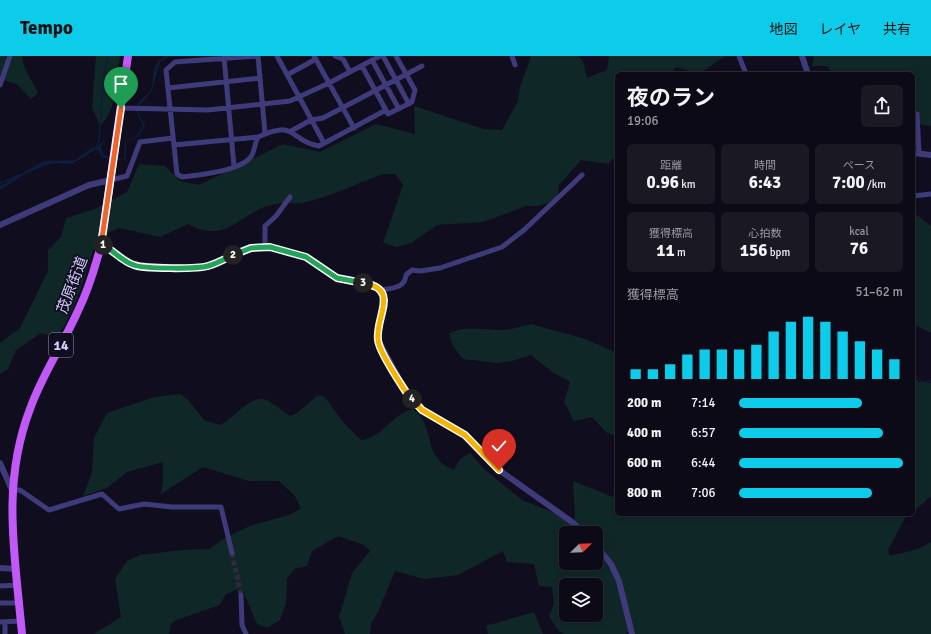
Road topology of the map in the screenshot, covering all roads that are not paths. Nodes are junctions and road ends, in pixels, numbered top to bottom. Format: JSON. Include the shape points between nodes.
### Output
{"nodes":[{"id":1,"x":10,"y":56,"type":"edge"},
{"id":2,"x":128,"y":56,"type":"edge"},
{"id":3,"x":257,"y":56,"type":"edge"},
{"id":4,"x":277,"y":56,"type":"edge"},
{"id":5,"x":335,"y":56,"type":"edge"},
{"id":6,"x":381,"y":56,"type":"edge"},
{"id":7,"x":396,"y":56,"type":"edge"},
{"id":8,"x":512,"y":56,"type":"edge"},
{"id":9,"x":739,"y":56,"type":"edge"},
{"id":10,"x":802,"y":56,"type":"edge"},
{"id":11,"x":224,"y":57,"type":"edge"},
{"id":12,"x":315,"y":57,"type":"edge"},
{"id":13,"x":372,"y":60,"type":"junction"},
{"id":14,"x":515,"y":65,"type":"dead end"},
{"id":15,"x":362,"y":66,"type":"junction"},
{"id":16,"x":422,"y":66,"type":"dead end"},
{"id":17,"x":350,"y":72,"type":"junction"},
{"id":18,"x":745,"y":72,"type":"edge"},
{"id":19,"x":807,"y":72,"type":"edge"},
{"id":20,"x":406,"y":74,"type":"junction"},
{"id":21,"x":287,"y":75,"type":"junction"},
{"id":22,"x":260,"y":78,"type":"junction"},
{"id":23,"x":396,"y":79,"type":"junction"},
{"id":24,"x":225,"y":82,"type":"junction"},
{"id":25,"x":329,"y":83,"type":"junction"},
{"id":26,"x":0,"y":85,"type":"edge"},
{"id":27,"x":386,"y":85,"type":"junction"},
{"id":28,"x":168,"y":88,"type":"junction"},
{"id":29,"x":375,"y":90,"type":"junction"},
{"id":30,"x":299,"y":98,"type":"junction"},
{"id":31,"x":262,"y":104,"type":"junction"},
{"id":32,"x":409,"y":104,"type":"junction"},
{"id":33,"x":343,"y":107,"type":"junction"},
{"id":34,"x":121,"y":108,"type":"junction"},
{"id":35,"x":228,"y":108,"type":"junction"},
{"id":36,"x":399,"y":109,"type":"junction"},
{"id":37,"x":170,"y":110,"type":"junction"},
{"id":38,"x":386,"y":110,"type":"junction"},
{"id":39,"x":918,"y":114,"type":"dead end"},
{"id":40,"x":311,"y":120,"type":"junction"},
{"id":41,"x":354,"y":128,"type":"junction"},
{"id":42,"x":291,"y":131,"type":"junction"},
{"id":43,"x":265,"y":133,"type":"junction"},
{"id":44,"x":258,"y":137,"type":"junction"},
{"id":45,"x":173,"y":138,"type":"junction"},
{"id":46,"x":231,"y":139,"type":"junction"},
{"id":47,"x":324,"y":143,"type":"junction"},
{"id":48,"x":174,"y":145,"type":"junction"},
{"id":49,"x":916,"y":153,"type":"edge"},
{"id":50,"x":931,"y":155,"type":"edge"},
{"id":51,"x":234,"y":166,"type":"junction"},
{"id":52,"x":582,"y":175,"type":"dead end"},
{"id":53,"x":111,"y":180,"type":"junction"},
{"id":54,"x":931,"y":194,"type":"edge"},
{"id":55,"x":915,"y":196,"type":"edge"},
{"id":56,"x":290,"y":197,"type":"dead end"},
{"id":57,"x":0,"y":225,"type":"edge"},
{"id":58,"x":101,"y":245,"type":"junction"},
{"id":59,"x":265,"y":246,"type":"junction"},
{"id":60,"x":381,"y":290,"type":"junction"},
{"id":61,"x":0,"y":463,"type":"edge"},
{"id":62,"x":12,"y":490,"type":"junction"},
{"id":63,"x":576,"y":526,"type":"edge"},
{"id":64,"x":232,"y":553,"type":"tunnel mouth"},
{"id":65,"x":603,"y":554,"type":"edge"},
{"id":66,"x":0,"y":568,"type":"edge"},
{"id":67,"x":16,"y":569,"type":"junction"},
{"id":68,"x":18,"y":585,"type":"junction"},
{"id":69,"x":0,"y":586,"type":"edge"},
{"id":70,"x":241,"y":594,"type":"tunnel mouth"},
{"id":71,"x":0,"y":603,"type":"edge"},
{"id":72,"x":20,"y":603,"type":"junction"},
{"id":73,"x":21,"y":621,"type":"junction"},
{"id":74,"x":2,"y":622,"type":"edge"},
{"id":75,"x":5,"y":634,"type":"edge"},
{"id":76,"x":22,"y":634,"type":"edge"},
{"id":77,"x":246,"y":634,"type":"edge"},
{"id":78,"x":632,"y":634,"type":"edge"}],
"edges":[{"from":1,"to":26,"type":"street"},
{"from":2,"to":34,"type":"main road","name":"茂原街道","number":"14"},
{"from":3,"to":11,"type":"street"},
{"from":3,"to":22,"type":"street"},
{"from":4,"to":21,"type":"street"},
{"from":5,"to":17,"type":"street","via":[[343,59]]},
{"from":6,"to":13,"type":"street"},
{"from":6,"to":23,"type":"street"},
{"from":7,"to":20,"type":"street"},
{"from":8,"to":14,"type":"street"},
{"from":9,"to":18,"type":"street"},
{"from":10,"to":19,"type":"street"},
{"from":11,"to":24,"type":"street"},
{"from":11,"to":28,"type":"street","via":[[175,62],[166,70]]},
{"from":12,"to":21,"type":"street"},
{"from":12,"to":25,"type":"street"},
{"from":13,"to":15,"type":"street"},
{"from":13,"to":27,"type":"street"},
{"from":15,"to":17,"type":"street"},
{"from":15,"to":29,"type":"street"},
{"from":16,"to":20,"type":"street"},
{"from":17,"to":25,"type":"street"},
{"from":20,"to":23,"type":"street"},
{"from":20,"to":32,"type":"street","via":[[415,90]]},
{"from":21,"to":30,"type":"street"},
{"from":22,"to":24,"type":"street"},
{"from":22,"to":31,"type":"street"},
{"from":23,"to":27,"type":"street"},
{"from":23,"to":32,"type":"street"},
{"from":24,"to":28,"type":"street"},
{"from":24,"to":35,"type":"street"},
{"from":25,"to":30,"type":"street"},
{"from":25,"to":33,"type":"street"},
{"from":27,"to":29,"type":"street"},
{"from":27,"to":36,"type":"street"},
{"from":28,"to":37,"type":"street"},
{"from":29,"to":33,"type":"street"},
{"from":29,"to":38,"type":"street"},
{"from":30,"to":31,"type":"street"},
{"from":30,"to":40,"type":"street"},
{"from":31,"to":35,"type":"street"},
{"from":31,"to":43,"type":"street"},
{"from":32,"to":36,"type":"street"},
{"from":33,"to":40,"type":"street","via":[[323,118]]},
{"from":33,"to":41,"type":"street"},
{"from":34,"to":37,"type":"street"},
{"from":34,"to":53,"type":"main road","name":"茂原街道","number":"14"},
{"from":35,"to":37,"type":"street"},
{"from":35,"to":46,"type":"street"},
{"from":36,"to":38,"type":"street","via":[[388,114]]},
{"from":37,"to":45,"type":"street"},
{"from":38,"to":41,"type":"street"},
{"from":39,"to":49,"type":"street"},
{"from":40,"to":42,"type":"street"},
{"from":40,"to":47,"type":"street"},
{"from":41,"to":47,"type":"street"},
{"from":42,"to":43,"type":"street","via":[[281,129]]},
{"from":42,"to":47,"type":"street","via":[[310,144],[319,146]]},
{"from":43,"to":44,"type":"street"},
{"from":44,"to":46,"type":"street"},
{"from":44,"to":51,"type":"street","via":[[251,156]]},
{"from":45,"to":48,"type":"street"},
{"from":45,"to":53,"type":"street","via":[[140,142],[127,176]]},
{"from":46,"to":48,"type":"street"},
{"from":46,"to":51,"type":"street"},
{"from":48,"to":51,"type":"street","via":[[177,174],[182,177],[222,172]]},
{"from":49,"to":50,"type":"street"},
{"from":52,"to":60,"type":"street","via":[[524,230],[502,247],[440,268],[412,270],[400,286]]},
{"from":53,"to":57,"type":"street","via":[[90,185]]},
{"from":53,"to":58,"type":"main road","name":"茂原街道","number":"14"},
{"from":54,"to":55,"type":"street"},
{"from":56,"to":59,"type":"street","via":[[265,226]]},
{"from":58,"to":59,"type":"street","via":[[134,266],[194,268],[208,266],[251,248]]},
{"from":58,"to":62,"type":"main road","name":"茂原街道","number":"14","via":[[85,295],[27,415]]},
{"from":59,"to":60,"type":"street","via":[[300,255],[337,278],[374,285]]},
{"from":60,"to":63,"type":"street","via":[[384,308],[378,340],[406,392],[422,410],[465,435],[499,470]]},
{"from":61,"to":62,"type":"street"},
{"from":62,"to":64,"type":"street","via":[[20,490],[49,510],[102,494],[119,509],[144,504],[221,507]]},
{"from":62,"to":67,"type":"main road","name":"茂原街道","number":"14","via":[[11,512]]},
{"from":65,"to":78,"type":"street","via":[[620,581]]},
{"from":66,"to":67,"type":"street"},
{"from":67,"to":68,"type":"main road","name":"茂原街道","number":"14"},
{"from":68,"to":69,"type":"street"},
{"from":68,"to":72,"type":"main road","name":"茂原街道","number":"14"},
{"from":70,"to":77,"type":"street","via":[[242,625]]},
{"from":71,"to":72,"type":"street"},
{"from":72,"to":73,"type":"main road","name":"茂原街道","number":"14"},
{"from":73,"to":74,"type":"street"},
{"from":73,"to":76,"type":"main road","name":"茂原街道","number":"14"},
{"from":74,"to":75,"type":"street"}]}
